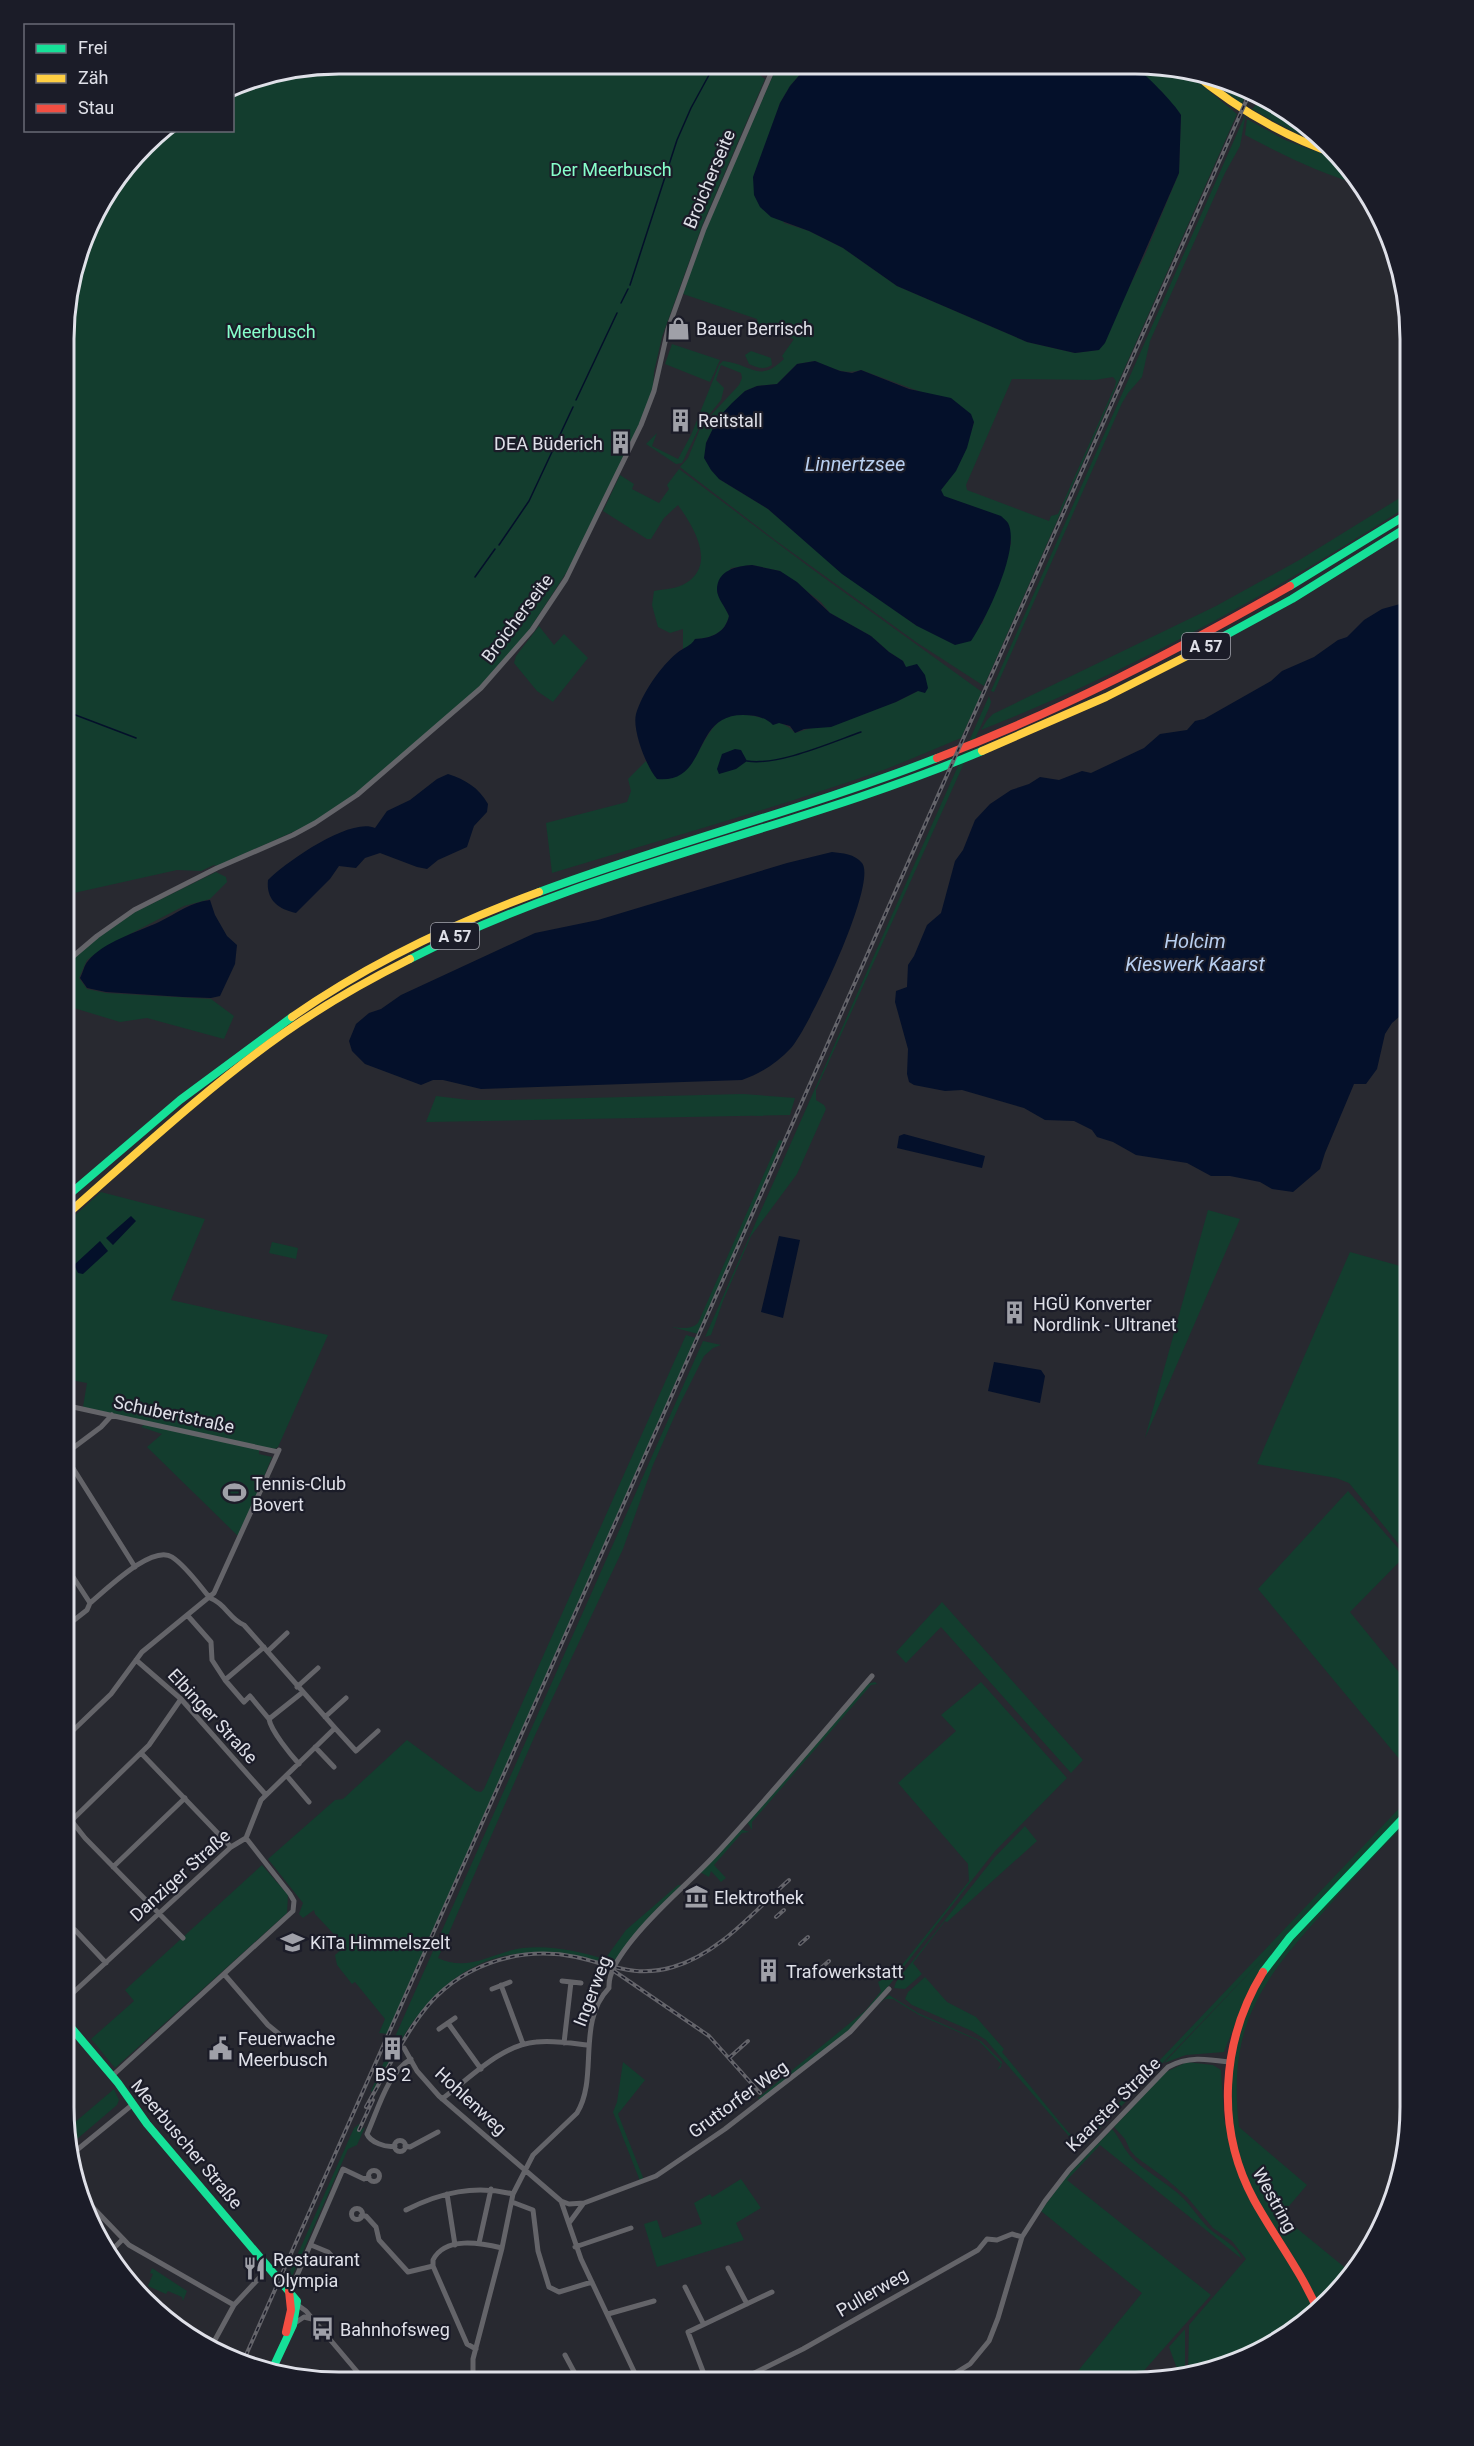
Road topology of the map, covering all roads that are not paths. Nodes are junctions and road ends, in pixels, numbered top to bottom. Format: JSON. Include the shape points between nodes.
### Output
{"nodes":[{"id":1,"x":771,"y":74,"type":"edge"},
{"id":2,"x":1208,"y":84,"type":"edge"},
{"id":3,"x":1319,"y":148,"type":"edge"},
{"id":4,"x":1400,"y":519,"type":"edge"},
{"id":5,"x":1400,"y":532,"type":"edge"},
{"id":6,"x":74,"y":956,"type":"edge"},
{"id":7,"x":74,"y":1190,"type":"edge"},
{"id":8,"x":74,"y":1208,"type":"edge"},
{"id":9,"x":74,"y":1407,"type":"edge"},
{"id":10,"x":112,"y":1415,"type":"junction"},
{"id":11,"x":74,"y":1447,"type":"edge"},
{"id":12,"x":74,"y":1470,"type":"edge"},
{"id":13,"x":135,"y":1567,"type":"junction"},
{"id":14,"x":74,"y":1578,"type":"edge"},
{"id":15,"x":210,"y":1598,"type":"junction"},
{"id":16,"x":90,"y":1603,"type":"junction"},
{"id":17,"x":188,"y":1616,"type":"junction"},
{"id":18,"x":74,"y":1620,"type":"edge"},
{"id":19,"x":287,"y":1633,"type":"dead end"},
{"id":20,"x":266,"y":1649,"type":"junction"},
{"id":21,"x":136,"y":1660,"type":"junction"},
{"id":22,"x":318,"y":1668,"type":"dead end"},
{"id":23,"x":872,"y":1676,"type":"dead end"},
{"id":24,"x":225,"y":1680,"type":"junction"},
{"id":25,"x":297,"y":1687,"type":"junction"},
{"id":26,"x":303,"y":1692,"type":"junction"},
{"id":27,"x":346,"y":1698,"type":"dead end"},
{"id":28,"x":181,"y":1699,"type":"junction"},
{"id":29,"x":325,"y":1717,"type":"junction"},
{"id":30,"x":269,"y":1719,"type":"junction"},
{"id":31,"x":335,"y":1728,"type":"junction"},
{"id":32,"x":74,"y":1729,"type":"edge"},
{"id":33,"x":378,"y":1731,"type":"dead end"},
{"id":34,"x":315,"y":1747,"type":"junction"},
{"id":35,"x":141,"y":1753,"type":"junction"},
{"id":36,"x":299,"y":1764,"type":"junction"},
{"id":37,"x":334,"y":1767,"type":"dead end"},
{"id":38,"x":287,"y":1776,"type":"junction"},
{"id":39,"x":266,"y":1795,"type":"junction"},
{"id":40,"x":185,"y":1798,"type":"junction"},
{"id":41,"x":309,"y":1803,"type":"dead end"},
{"id":42,"x":74,"y":1818,"type":"edge"},
{"id":43,"x":1400,"y":1822,"type":"edge"},
{"id":44,"x":74,"y":1824,"type":"edge"},
{"id":45,"x":246,"y":1838,"type":"junction"},
{"id":46,"x":231,"y":1847,"type":"junction"},
{"id":47,"x":113,"y":1867,"type":"junction"},
{"id":48,"x":160,"y":1913,"type":"junction"},
{"id":49,"x":75,"y":1930,"type":"dead end"},
{"id":50,"x":183,"y":1938,"type":"dead end"},
{"id":51,"x":106,"y":1963,"type":"junction"},
{"id":52,"x":224,"y":1974,"type":"junction"},
{"id":53,"x":562,"y":1981,"type":"dead end"},
{"id":54,"x":510,"y":1982,"type":"dead end"},
{"id":55,"x":571,"y":1982,"type":"junction"},
{"id":56,"x":581,"y":1983,"type":"dead end"},
{"id":57,"x":501,"y":1985,"type":"junction"},
{"id":58,"x":492,"y":1989,"type":"dead end"},
{"id":59,"x":889,"y":1989,"type":"dead end"},
{"id":60,"x":74,"y":1992,"type":"edge"},
{"id":61,"x":455,"y":2018,"type":"dead end"},
{"id":62,"x":448,"y":2023,"type":"junction"},
{"id":63,"x":439,"y":2029,"type":"dead end"},
{"id":64,"x":74,"y":2033,"type":"edge"},
{"id":65,"x":279,"y":2034,"type":"dead end"},
{"id":66,"x":564,"y":2043,"type":"junction"},
{"id":67,"x":523,"y":2044,"type":"junction"},
{"id":68,"x":587,"y":2045,"type":"junction"},
{"id":69,"x":404,"y":2048,"type":"dead end"},
{"id":70,"x":411,"y":2060,"type":"junction"},
{"id":71,"x":1228,"y":2062,"type":"junction"},
{"id":72,"x":481,"y":2069,"type":"junction"},
{"id":73,"x":112,"y":2076,"type":"junction"},
{"id":74,"x":442,"y":2099,"type":"junction"},
{"id":75,"x":132,"y":2105,"type":"junction"},
{"id":76,"x":438,"y":2132,"type":"dead end"},
{"id":77,"x":77,"y":2150,"type":"edge"},
{"id":78,"x":524,"y":2169,"type":"junction"},
{"id":79,"x":369,"y":2177,"type":"dead end"},
{"id":80,"x":491,"y":2190,"type":"junction"},
{"id":81,"x":447,"y":2194,"type":"junction"},
{"id":82,"x":513,"y":2194,"type":"junction"},
{"id":83,"x":561,"y":2201,"type":"junction"},
{"id":84,"x":512,"y":2202,"type":"junction"},
{"id":85,"x":584,"y":2203,"type":"junction"},
{"id":86,"x":94,"y":2210,"type":"edge"},
{"id":87,"x":406,"y":2210,"type":"dead end"},
{"id":88,"x":361,"y":2216,"type":"dead end"},
{"id":89,"x":569,"y":2223,"type":"junction"},
{"id":90,"x":631,"y":2228,"type":"dead end"},
{"id":91,"x":1022,"y":2237,"type":"junction"},
{"id":92,"x":122,"y":2240,"type":"junction"},
{"id":93,"x":479,"y":2243,"type":"junction"},
{"id":94,"x":311,"y":2245,"type":"junction"},
{"id":95,"x":455,"y":2245,"type":"junction"},
{"id":96,"x":575,"y":2247,"type":"junction"},
{"id":97,"x":114,"y":2248,"type":"edge"},
{"id":98,"x":502,"y":2248,"type":"junction"},
{"id":99,"x":337,"y":2262,"type":"dead end"},
{"id":100,"x":433,"y":2266,"type":"junction"},
{"id":101,"x":728,"y":2268,"type":"dead end"},
{"id":102,"x":261,"y":2276,"type":"dead end"},
{"id":103,"x":592,"y":2282,"type":"junction"},
{"id":104,"x":685,"y":2287,"type":"dead end"},
{"id":105,"x":288,"y":2290,"type":"junction"},
{"id":106,"x":772,"y":2292,"type":"dead end"},
{"id":107,"x":654,"y":2301,"type":"dead end"},
{"id":108,"x":1314,"y":2303,"type":"edge"},
{"id":109,"x":747,"y":2304,"type":"junction"},
{"id":110,"x":234,"y":2305,"type":"junction"},
{"id":111,"x":295,"y":2308,"type":"junction"},
{"id":112,"x":608,"y":2314,"type":"junction"},
{"id":113,"x":295,"y":2323,"type":"junction"},
{"id":114,"x":317,"y":2323,"type":"junction"},
{"id":115,"x":703,"y":2323,"type":"junction"},
{"id":116,"x":285,"y":2340,"type":"junction"},
{"id":117,"x":214,"y":2341,"type":"edge"},
{"id":118,"x":476,"y":2349,"type":"junction"},
{"id":119,"x":565,"y":2355,"type":"dead end"},
{"id":120,"x":274,"y":2364,"type":"edge"},
{"id":121,"x":357,"y":2372,"type":"edge"},
{"id":122,"x":473,"y":2372,"type":"edge"},
{"id":123,"x":574,"y":2372,"type":"edge"},
{"id":124,"x":634,"y":2372,"type":"edge"},
{"id":125,"x":703,"y":2372,"type":"edge"},
{"id":126,"x":756,"y":2372,"type":"edge"},
{"id":127,"x":957,"y":2372,"type":"edge"}],
"edges":[{"from":1,"to":6,"type":"street","name":"Broicherseite","via":[[704,229],[668,329],[654,391],[638,432],[566,579],[532,630],[481,688],[357,795],[300,831],[134,910]]},
{"from":2,"to":3,"type":"main road","via":[[1253,117]]},
{"from":4,"to":7,"type":"main road","number":"A 57","via":[[1231,621],[1085,695],[993,735],[810,804],[571,880],[495,909],[390,957],[313,1002],[219,1068]]},
{"from":5,"to":8,"type":"main road","number":"A 57","via":[[1185,658],[991,748],[913,778],[574,889],[446,940],[394,966],[317,1010],[218,1080]]},
{"from":9,"to":10,"type":"street","name":"Schubertstraße"},
{"from":10,"to":11,"type":"street"},
{"from":10,"to":15,"type":"street","name":"Schubertstraße","via":[[278,1451],[219,1586]]},
{"from":12,"to":13,"type":"street"},
{"from":13,"to":15,"type":"street","via":[[157,1554],[171,1556]]},
{"from":13,"to":16,"type":"street"},
{"from":14,"to":16,"type":"street"},
{"from":15,"to":17,"type":"street"},
{"from":15,"to":20,"type":"street"},
{"from":16,"to":18,"type":"street"},
{"from":17,"to":21,"type":"street"},
{"from":17,"to":24,"type":"street","via":[[211,1642],[212,1660]]},
{"from":19,"to":20,"type":"street"},
{"from":20,"to":24,"type":"street"},
{"from":20,"to":25,"type":"street"},
{"from":21,"to":28,"type":"street","name":"Elbinger Straße"},
{"from":21,"to":32,"type":"street","via":[[111,1694]]},
{"from":22,"to":25,"type":"street"},
{"from":23,"to":68,"type":"street","name":"Ingerweg","via":[[731,1838],[630,1943],[602,1995]]},
{"from":24,"to":30,"type":"street","via":[[244,1702],[250,1696]]},
{"from":25,"to":26,"type":"street"},
{"from":26,"to":29,"type":"street"},
{"from":26,"to":30,"type":"street"},
{"from":27,"to":29,"type":"street"},
{"from":28,"to":35,"type":"street"},
{"from":28,"to":39,"type":"street","name":"Elbinger Straße"},
{"from":29,"to":31,"type":"street"},
{"from":30,"to":36,"type":"street","via":[[283,1746]]},
{"from":31,"to":33,"type":"street","via":[[356,1751]]},
{"from":31,"to":34,"type":"street","name":"Danziger Straße"},
{"from":34,"to":36,"type":"street","name":"Danziger Straße"},
{"from":34,"to":37,"type":"street"},
{"from":35,"to":40,"type":"street"},
{"from":35,"to":42,"type":"street"},
{"from":36,"to":38,"type":"street","name":"Danziger Straße"},
{"from":38,"to":39,"type":"street","name":"Danziger Straße"},
{"from":38,"to":41,"type":"street"},
{"from":39,"to":45,"type":"street","name":"Danziger Straße"},
{"from":40,"to":46,"type":"street"},
{"from":40,"to":47,"type":"street"},
{"from":43,"to":71,"type":"main road","via":[[1268,1964],[1241,2016]]},
{"from":44,"to":47,"type":"street"},
{"from":45,"to":46,"type":"street","name":"Danziger Straße"},
{"from":45,"to":52,"type":"street","via":[[290,1894],[294,1907]]},
{"from":46,"to":48,"type":"street","name":"Danziger Straße"},
{"from":47,"to":48,"type":"street"},
{"from":48,"to":50,"type":"street"},
{"from":48,"to":51,"type":"street","name":"Danziger Straße"},
{"from":49,"to":51,"type":"street"},
{"from":51,"to":60,"type":"street","name":"Danziger Straße"},
{"from":52,"to":65,"type":"street"},
{"from":52,"to":73,"type":"street"},
{"from":53,"to":55,"type":"street"},
{"from":54,"to":57,"type":"street"},
{"from":55,"to":56,"type":"street"},
{"from":55,"to":66,"type":"street"},
{"from":57,"to":58,"type":"street"},
{"from":57,"to":67,"type":"street"},
{"from":59,"to":85,"type":"street","name":"Gruttorfer Weg","via":[[850,2032],[725,2129],[656,2176]]},
{"from":61,"to":62,"type":"street"},
{"from":62,"to":63,"type":"street"},
{"from":62,"to":72,"type":"street"},
{"from":64,"to":73,"type":"main road","name":"Meerbuscher Straße"},
{"from":66,"to":67,"type":"street"},
{"from":66,"to":68,"type":"street"},
{"from":67,"to":72,"type":"street"},
{"from":68,"to":78,"type":"street","name":"Ingerweg","via":[[587,2087],[582,2105]]},
{"from":69,"to":70,"type":"street","name":"Hohlenweg"},
{"from":70,"to":74,"type":"street","name":"Hohlenweg"},
{"from":70,"to":76,"type":"street","via":[[401,2065],[388,2086],[367,2133],[370,2139],[388,2147],[400,2140],[410,2147]]},
{"from":71,"to":91,"type":"street","name":"Kaarster Straße","via":[[1187,2059],[1166,2068],[1064,2176]]},
{"from":71,"to":108,"type":"main road","name":"Westring","via":[[1227,2114],[1242,2174]]},
{"from":72,"to":74,"type":"street"},
{"from":73,"to":75,"type":"main road","name":"Meerbuscher Straße"},
{"from":74,"to":78,"type":"street","name":"Hohlenweg"},
{"from":75,"to":77,"type":"street"},
{"from":75,"to":105,"type":"main road","name":"Meerbuscher Straße"},
{"from":78,"to":82,"type":"street","name":"Ingerweg"},
{"from":78,"to":83,"type":"street","name":"Hohlenweg"},
{"from":79,"to":94,"type":"street","via":[[364,2179],[343,2169]]},
{"from":80,"to":81,"type":"street"},
{"from":80,"to":82,"type":"street"},
{"from":80,"to":93,"type":"street"},
{"from":81,"to":87,"type":"street"},
{"from":81,"to":95,"type":"street"},
{"from":82,"to":84,"type":"street","name":"Ingerweg"},
{"from":83,"to":85,"type":"street","name":"Gruttorfer Weg"},
{"from":83,"to":89,"type":"street"},
{"from":84,"to":98,"type":"street","name":"Ingerweg"},
{"from":84,"to":103,"type":"street","via":[[533,2210],[538,2251],[553,2291]]},
{"from":85,"to":89,"type":"street"},
{"from":86,"to":92,"type":"street"},
{"from":88,"to":100,"type":"street","via":[[376,2227],[379,2240],[408,2272]]},
{"from":89,"to":96,"type":"street"},
{"from":90,"to":96,"type":"street"},
{"from":91,"to":126,"type":"street","name":"Pullerweg","via":[[1012,2234],[987,2239],[978,2250]]},
{"from":91,"to":127,"type":"street","name":"Kaarster Straße","via":[[989,2341],[970,2364]]},
{"from":92,"to":97,"type":"street"},
{"from":92,"to":110,"type":"street"},
{"from":93,"to":95,"type":"street"},
{"from":93,"to":98,"type":"street"},
{"from":94,"to":99,"type":"street"},
{"from":94,"to":105,"type":"street"},
{"from":95,"to":100,"type":"street","via":[[436,2255]]},
{"from":96,"to":103,"type":"street"},
{"from":98,"to":118,"type":"street","name":"Ingerweg"},
{"from":100,"to":118,"type":"street","via":[[467,2344]]},
{"from":101,"to":109,"type":"street"},
{"from":102,"to":110,"type":"street"},
{"from":103,"to":112,"type":"street"},
{"from":104,"to":115,"type":"street"},
{"from":105,"to":111,"type":"main road"},
{"from":106,"to":109,"type":"street"},
{"from":107,"to":112,"type":"street"},
{"from":109,"to":115,"type":"street"},
{"from":110,"to":117,"type":"street"},
{"from":111,"to":113,"type":"main road"},
{"from":111,"to":114,"type":"street"},
{"from":111,"to":116,"type":"main road"},
{"from":112,"to":124,"type":"street"},
{"from":113,"to":114,"type":"street","via":[[304,2317]]},
{"from":113,"to":116,"type":"main road"},
{"from":114,"to":121,"type":"street"},
{"from":115,"to":125,"type":"street","via":[[688,2332]]},
{"from":116,"to":120,"type":"main road"},
{"from":118,"to":122,"type":"street","name":"Ingerweg"},
{"from":119,"to":123,"type":"street"}]}
